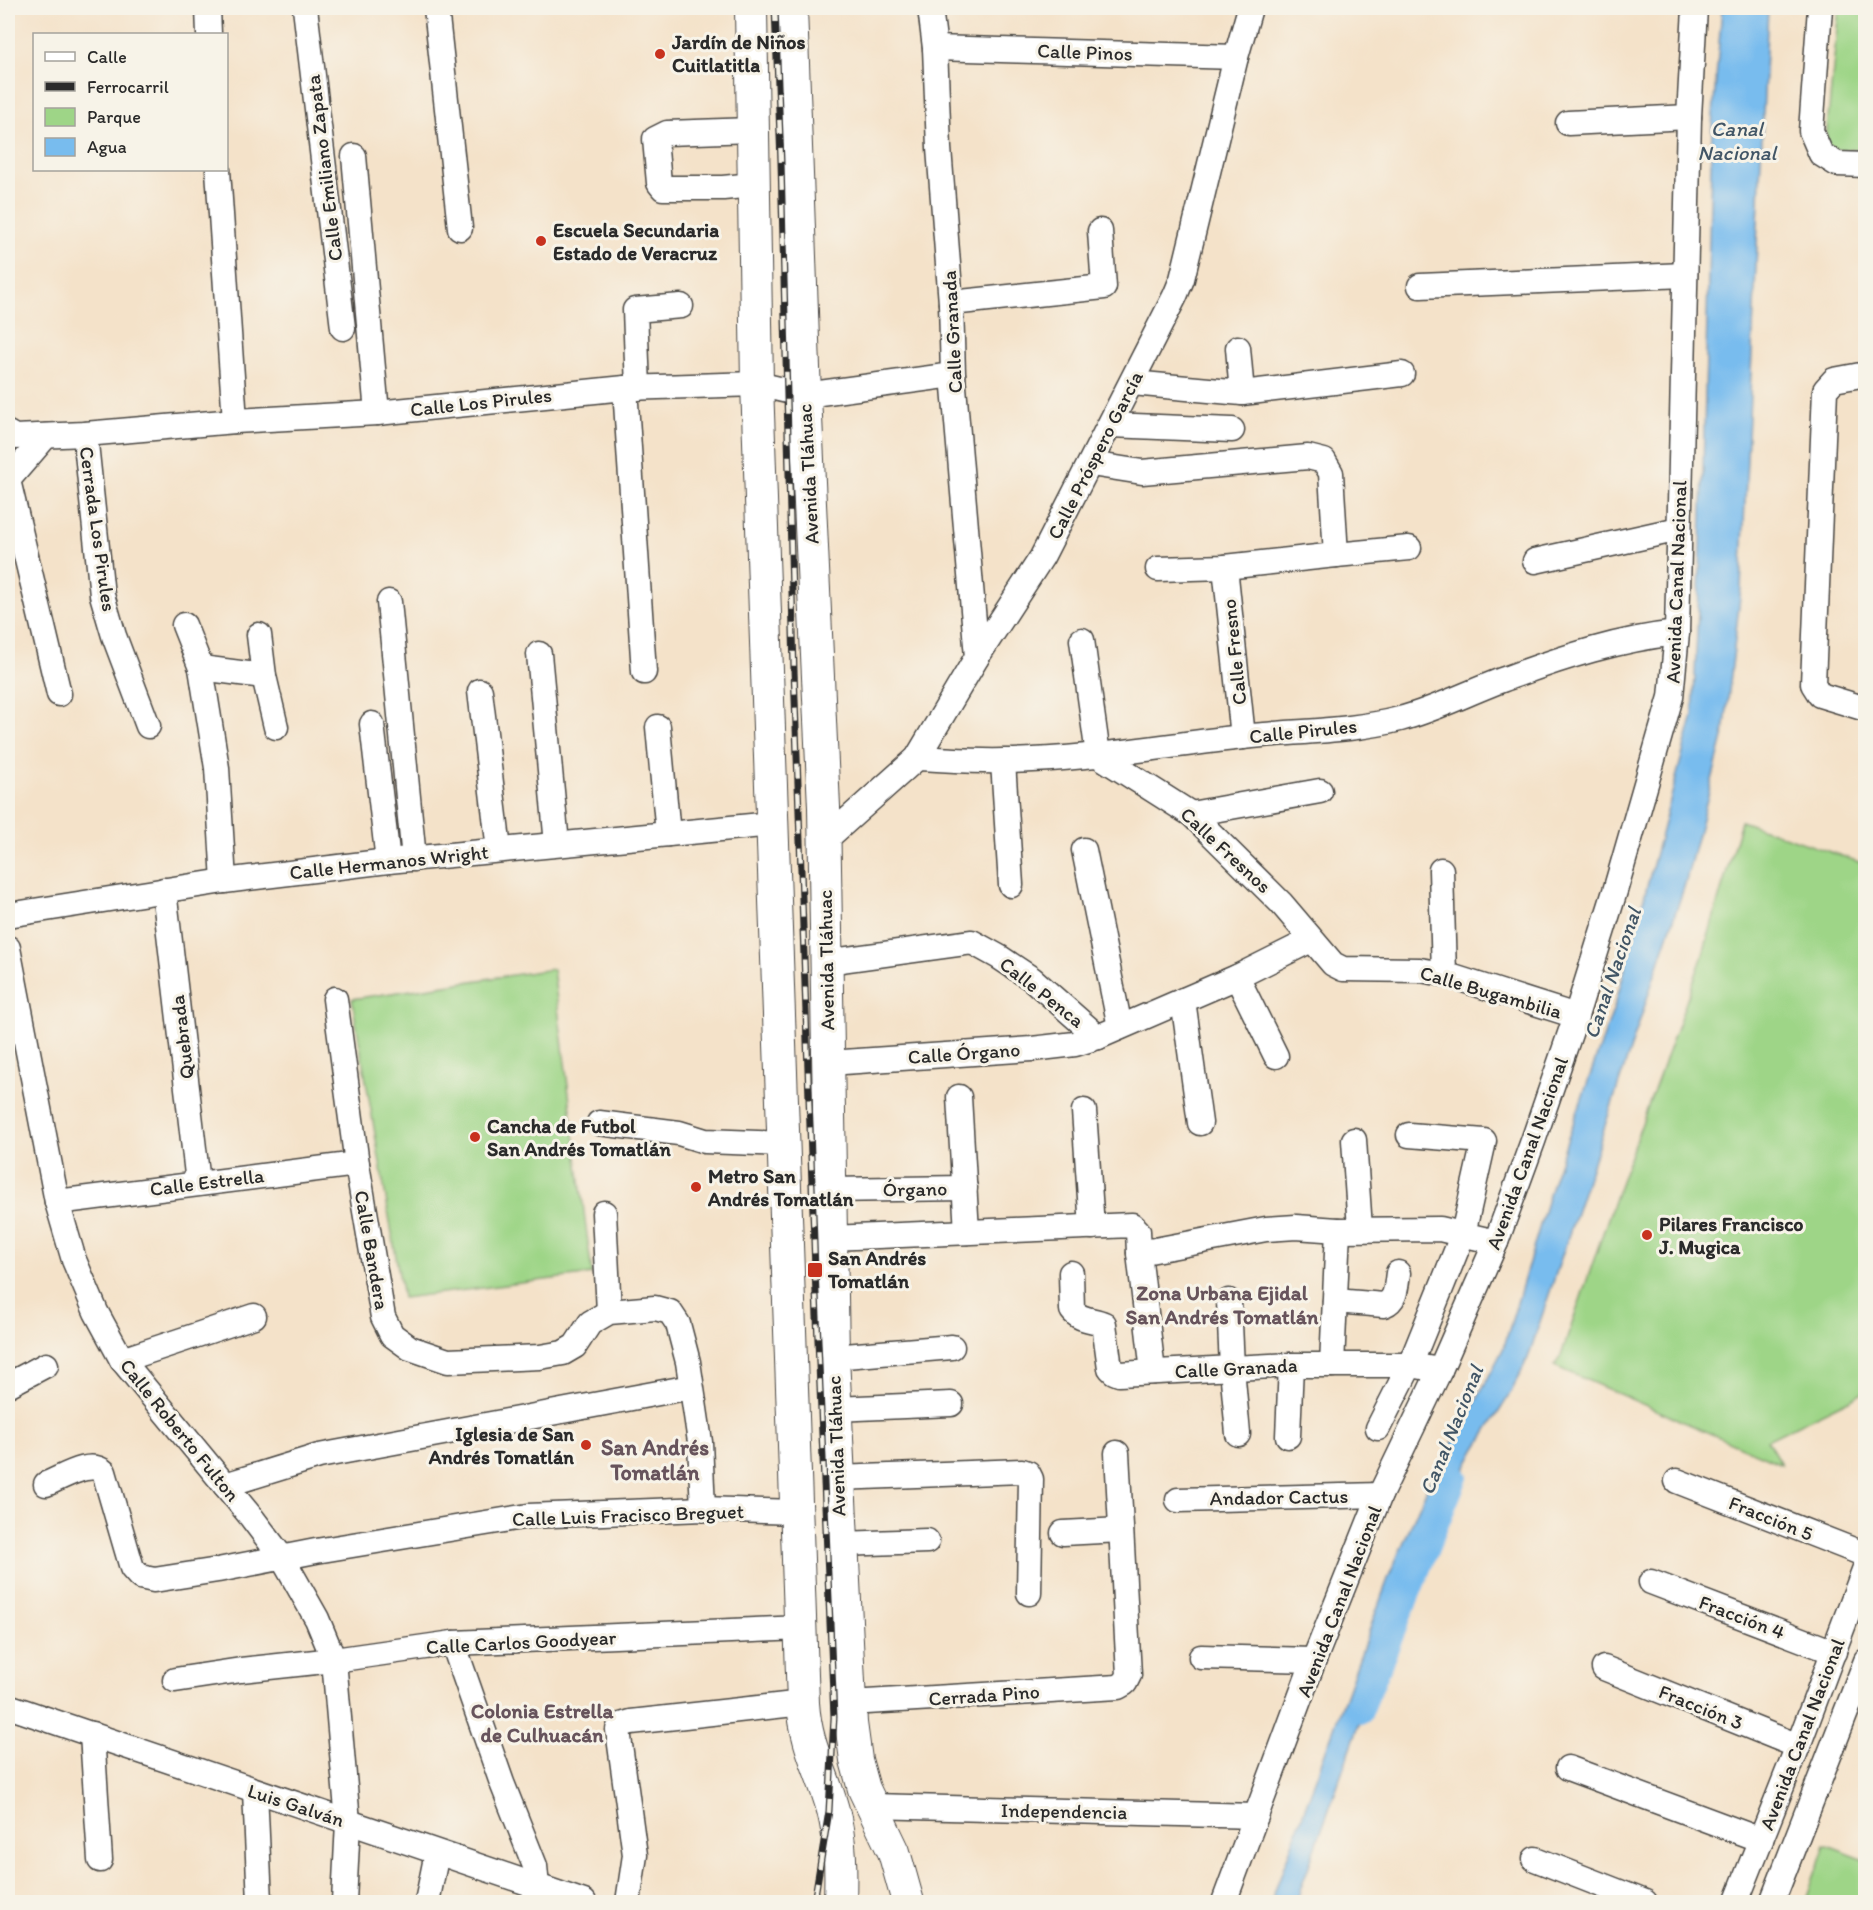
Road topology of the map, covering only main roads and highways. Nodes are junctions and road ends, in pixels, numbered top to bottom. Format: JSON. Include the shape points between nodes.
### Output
{"nodes":[{"id":1,"x":751,"y":8,"type":"edge"},
{"id":2,"x":790,"y":8,"type":"edge"},
{"id":3,"x":827,"y":1006,"type":"junction"},
{"id":4,"x":779,"y":1008,"type":"junction"},
{"id":5,"x":840,"y":1902,"type":"edge"},
{"id":6,"x":908,"y":1902,"type":"edge"}],
"edges":[{"from":1,"to":4,"type":"main road","via":[[757,384]]},
{"from":2,"to":3,"type":"main road","name":"Avenida Tláhuac","via":[[824,841]]},
{"from":3,"to":4,"type":"main road"},
{"from":3,"to":6,"type":"main road","name":"Avenida Tláhuac","via":[[837,1478],[851,1722],[864,1789],[894,1852]]},
{"from":4,"to":5,"type":"main road","via":[[803,1703],[807,1738],[826,1787],[838,1835]]}]}
